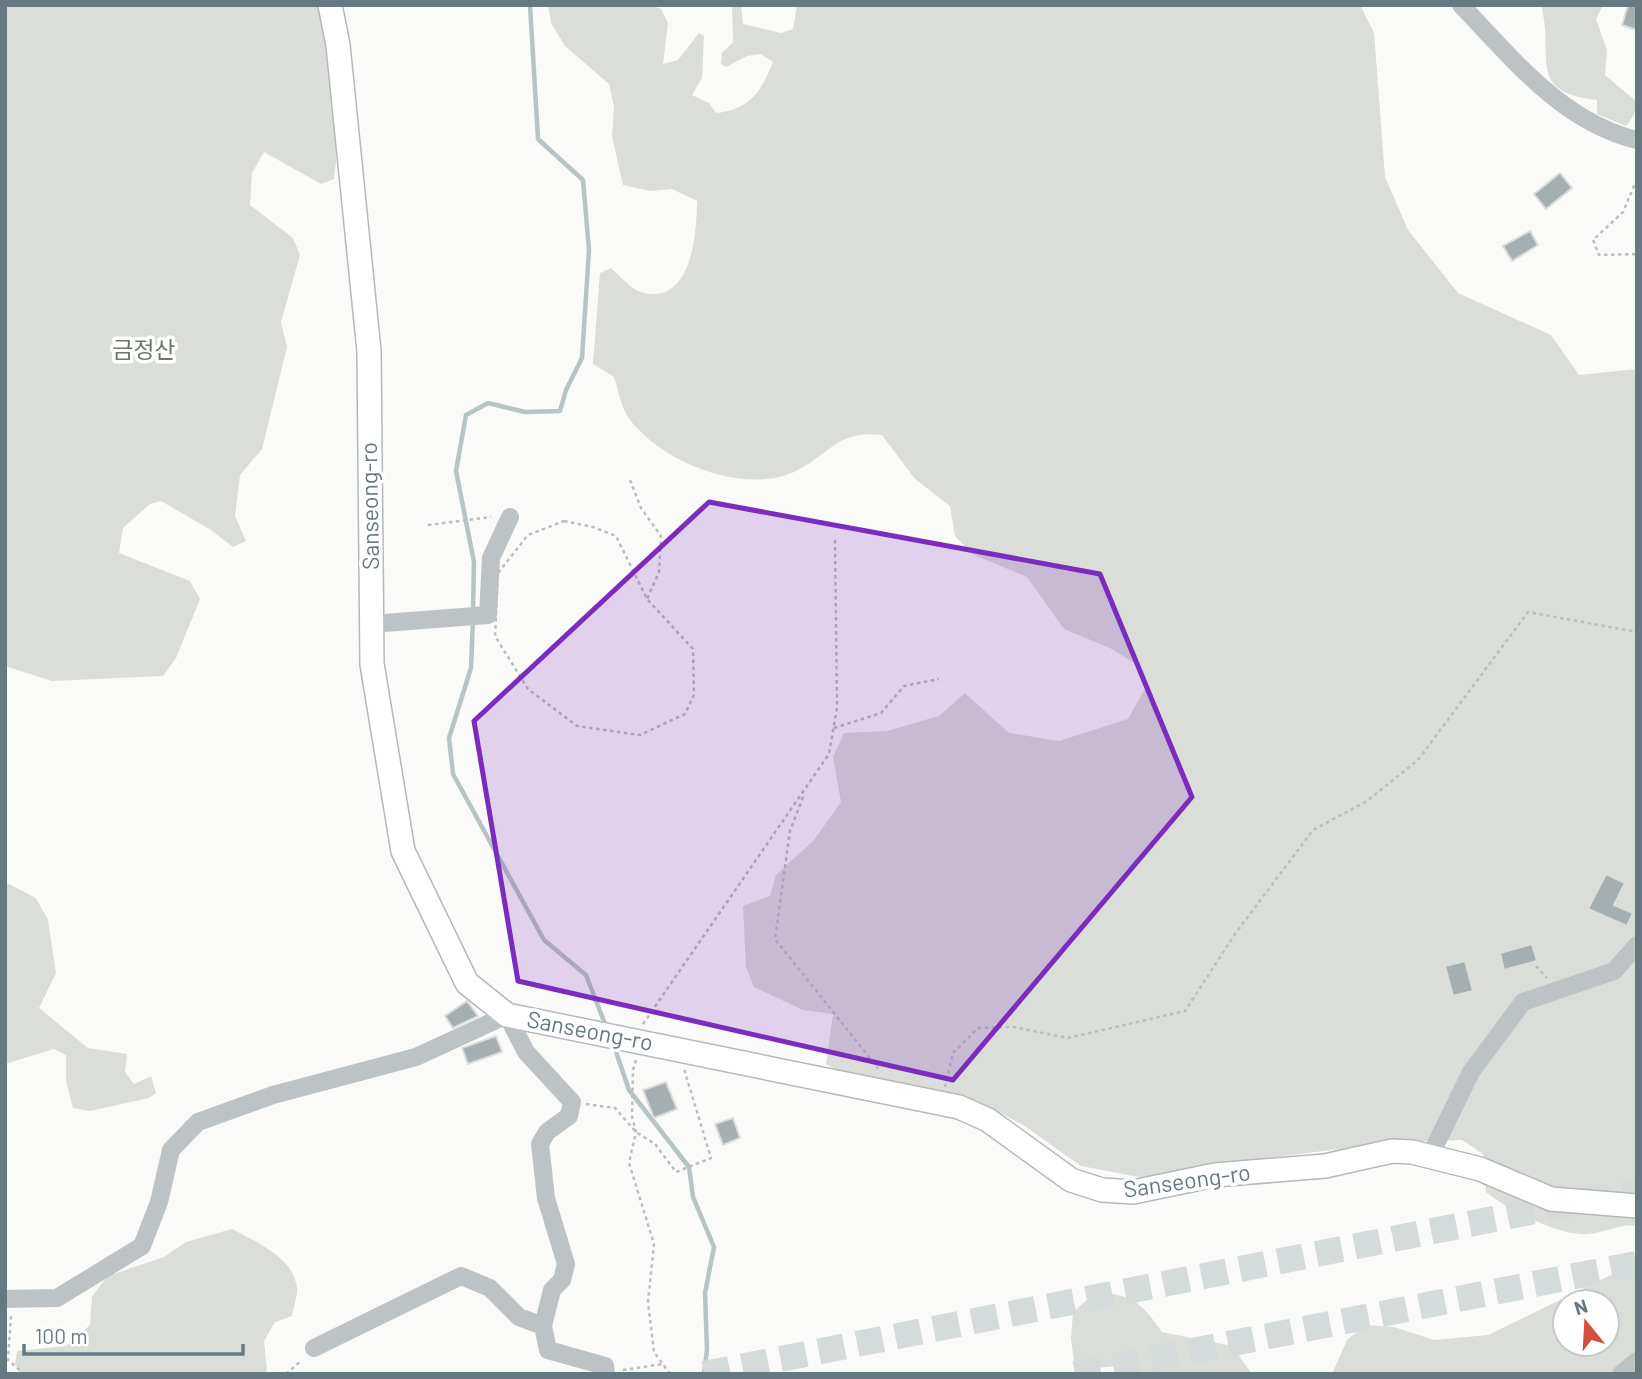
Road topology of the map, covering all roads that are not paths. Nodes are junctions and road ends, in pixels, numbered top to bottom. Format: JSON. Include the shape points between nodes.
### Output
{"nodes":[{"id":1,"x":330,"y":5,"type":"edge"},
{"id":2,"x":1461,"y":5,"type":"edge"},
{"id":3,"x":1637,"y":140,"type":"edge"},
{"id":4,"x":510,"y":517,"type":"dead end"},
{"id":5,"x":371,"y":624,"type":"junction"},
{"id":6,"x":1637,"y":945,"type":"edge"},
{"id":7,"x":507,"y":1015,"type":"junction"},
{"id":8,"x":1431,"y":1154,"type":"junction"},
{"id":9,"x":1637,"y":1206,"type":"edge"},
{"id":10,"x":10,"y":1299,"type":"edge"},
{"id":11,"x":543,"y":1326,"type":"junction"},
{"id":12,"x":314,"y":1348,"type":"road end"},
{"id":13,"x":1637,"y":1361,"type":"edge"},
{"id":14,"x":606,"y":1372,"type":"edge"},
{"id":15,"x":1621,"y":1374,"type":"edge"}],
"edges":[{"from":1,"to":5,"type":"main road","name":"Sanseong-ro","via":[[369,351]]},
{"from":2,"to":3,"type":"street","via":[[1529,76],[1578,117]]},
{"from":4,"to":5,"type":"street","via":[[492,558],[488,615]]},
{"from":5,"to":7,"type":"main road","name":"Sanseong-ro","via":[[372,664],[403,851],[467,983]]},
{"from":6,"to":8,"type":"street","via":[[1614,971],[1522,1002],[1471,1072]]},
{"from":7,"to":8,"type":"main road","name":"Sanseong-ro","via":[[959,1107],[988,1121],[1071,1180],[1116,1192],[1151,1190],[1239,1172],[1325,1166],[1392,1151]]},
{"from":7,"to":10,"type":"street","via":[[416,1057],[273,1095],[198,1122],[170,1150],[159,1202],[142,1246],[57,1298]]},
{"from":7,"to":11,"type":"street","via":[[526,1052],[572,1102],[569,1116],[547,1132],[540,1144],[546,1198],[566,1264],[562,1280],[552,1290]]},
{"from":8,"to":9,"type":"main road","name":"Sanseong-ro","via":[[1551,1199]]},
{"from":11,"to":12,"type":"street","via":[[519,1317],[490,1288],[461,1276]]},
{"from":11,"to":14,"type":"street","via":[[548,1350],[605,1366]]},
{"from":13,"to":15,"type":"street"}]}
